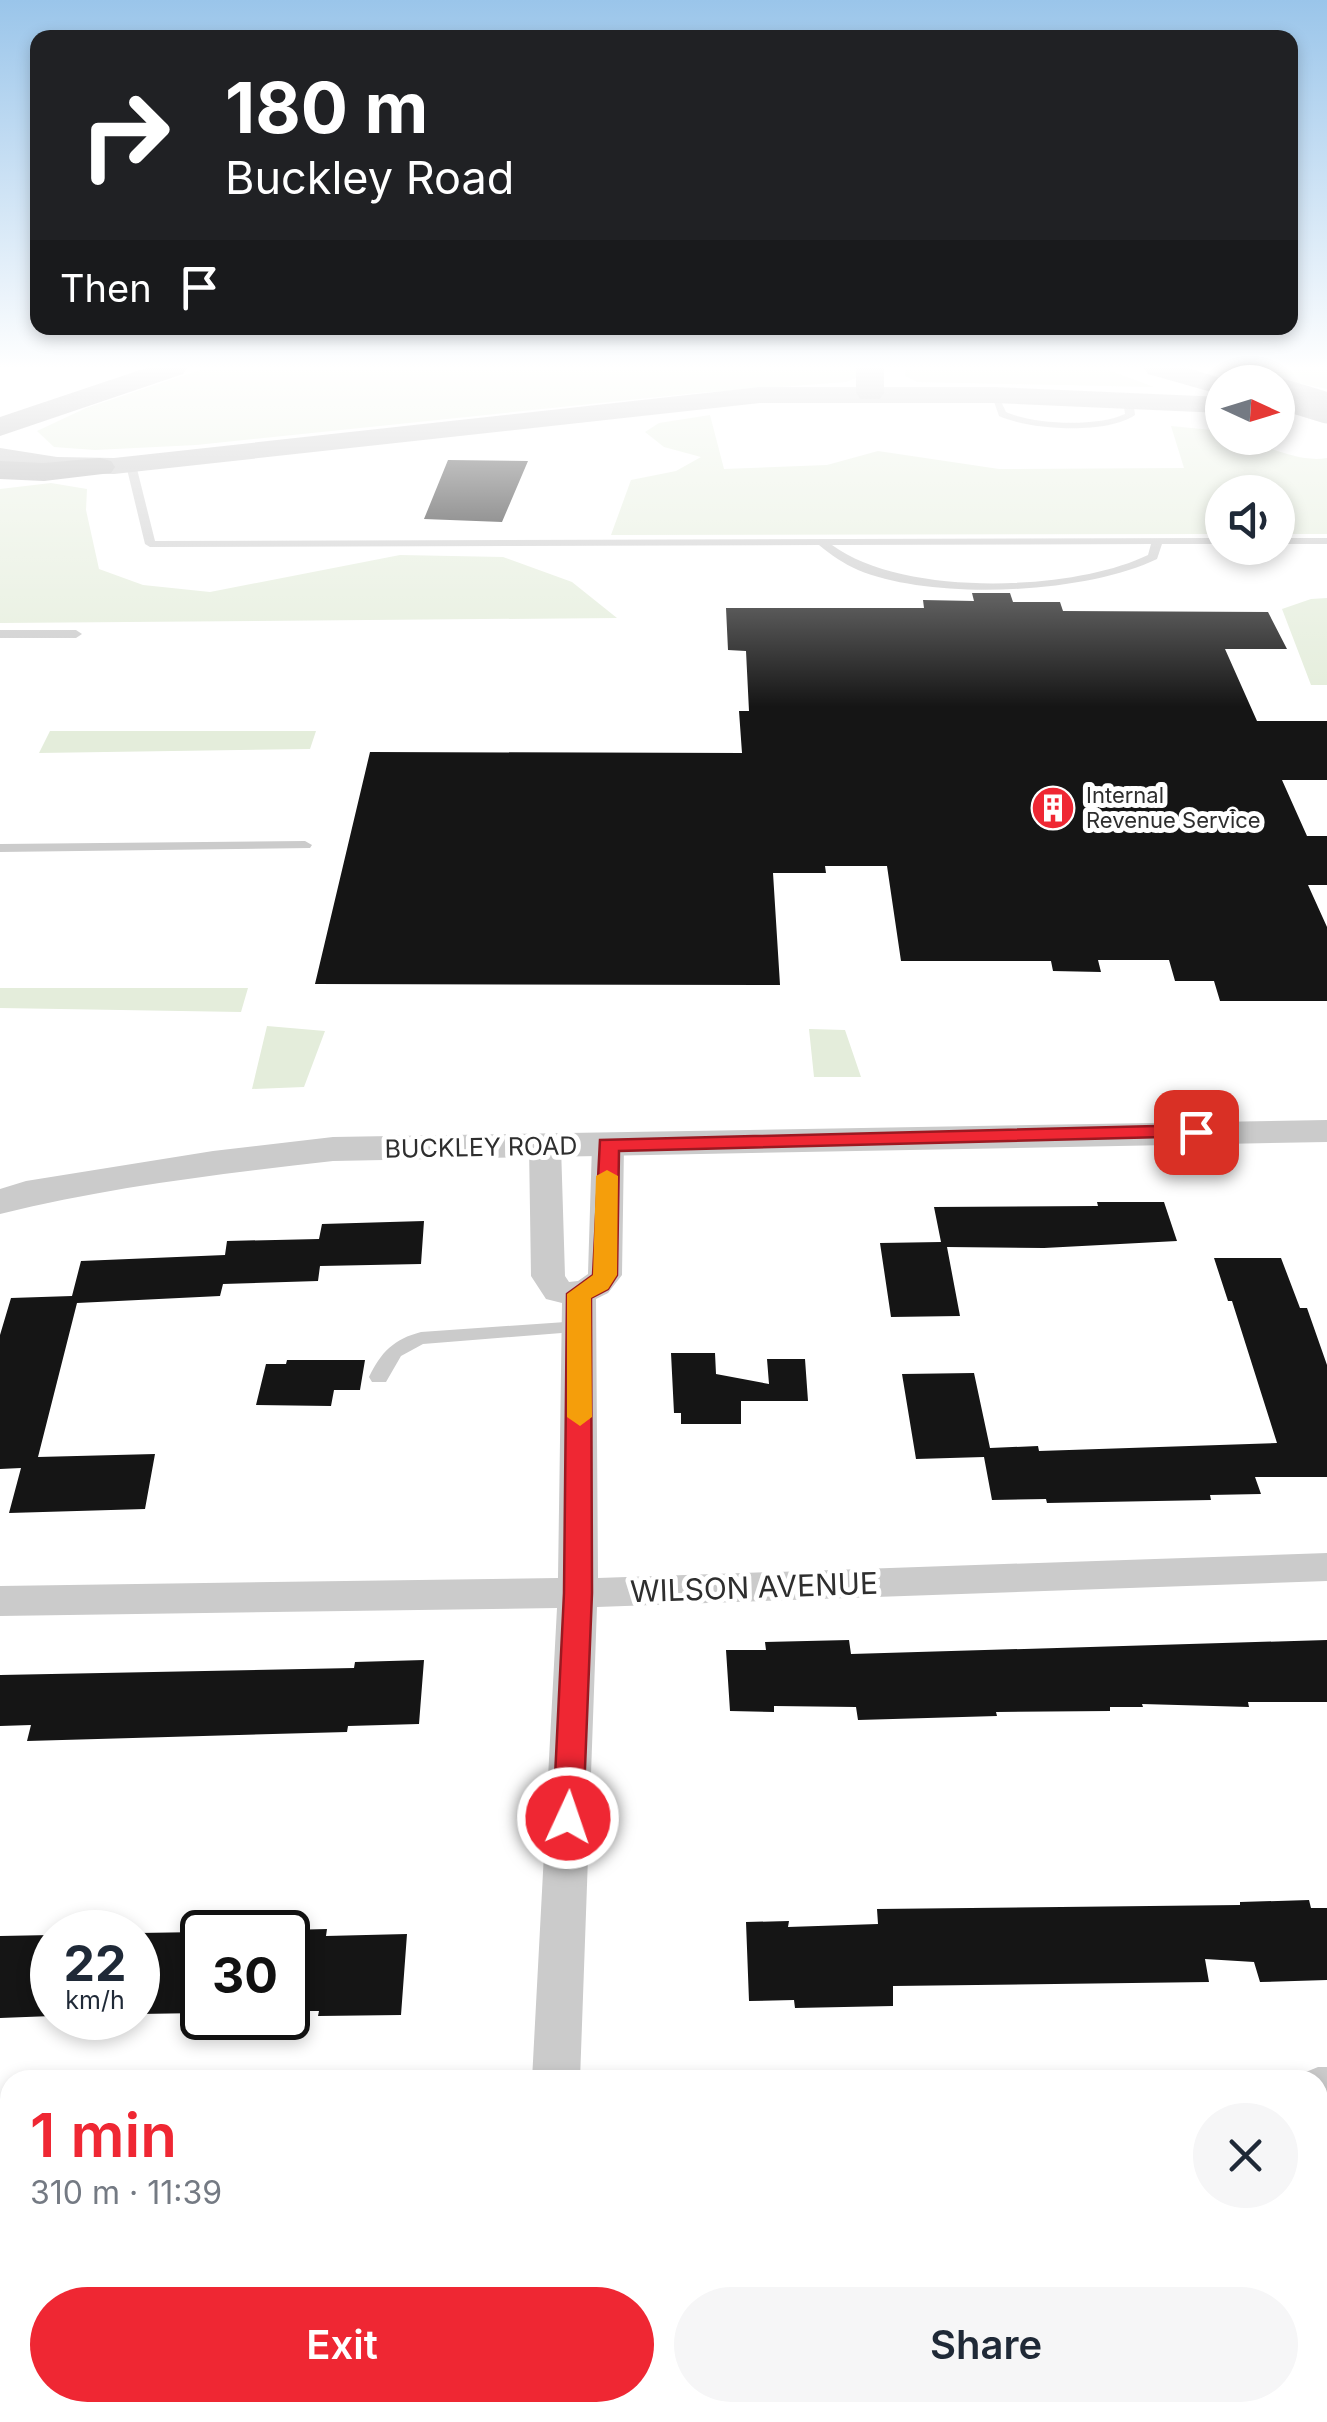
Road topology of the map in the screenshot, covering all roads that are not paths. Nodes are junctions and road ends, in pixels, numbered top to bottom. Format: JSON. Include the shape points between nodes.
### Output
{"nodes":[{"id":1,"x":123,"y":481,"type":"edge"},
{"id":2,"x":1327,"y":540,"type":"edge"},
{"id":3,"x":1156,"y":541,"type":"junction"},
{"id":4,"x":1205,"y":541,"type":"edge"},
{"id":5,"x":1295,"y":541,"type":"edge"},
{"id":6,"x":821,"y":542,"type":"junction"},
{"id":7,"x":0,"y":634,"type":"edge"},
{"id":8,"x":76,"y":634,"type":"dead end"},
{"id":9,"x":304,"y":845,"type":"dead end"},
{"id":10,"x":0,"y":848,"type":"edge"},
{"id":11,"x":1327,"y":1131,"type":"edge"},
{"id":12,"x":608,"y":1145,"type":"junction"},
{"id":13,"x":544,"y":1146,"type":"junction"},
{"id":14,"x":0,"y":1202,"type":"edge"},
{"id":15,"x":580,"y":1310,"type":"junction"},
{"id":16,"x":379,"y":1377,"type":"dead end"},
{"id":17,"x":1327,"y":1567,"type":"edge"},
{"id":18,"x":578,"y":1593,"type":"junction"},
{"id":19,"x":0,"y":1601,"type":"edge"},
{"id":20,"x":556,"y":2070,"type":"edge"}],
"edges":[{"from":1,"to":6,"type":"lane","via":[[150,544]]},
{"from":2,"to":5,"type":"lane"},
{"from":3,"to":4,"type":"lane"},
{"from":3,"to":6,"type":"lane"},
{"from":3,"to":6,"type":"lane","via":[[1153,557],[1123,574],[1058,583],[958,584],[870,571]]},
{"from":7,"to":8,"type":"lane"},
{"from":9,"to":10,"type":"lane"},
{"from":11,"to":12,"type":"street","name":"BUCKLEY ROAD"},
{"from":12,"to":13,"type":"street","name":"BUCKLEY ROAD"},
{"from":12,"to":15,"type":"street","via":[[605,1275]]},
{"from":13,"to":14,"type":"street","name":"BUCKLEY ROAD","via":[[333,1150]]},
{"from":13,"to":15,"type":"street","via":[[548,1276]]},
{"from":15,"to":16,"type":"lane","via":[[400,1344]]},
{"from":15,"to":18,"type":"street"},
{"from":17,"to":18,"type":"street","name":"WILSON AVENUE"},
{"from":18,"to":19,"type":"street","name":"WILSON AVENUE"},
{"from":18,"to":20,"type":"street"}]}
